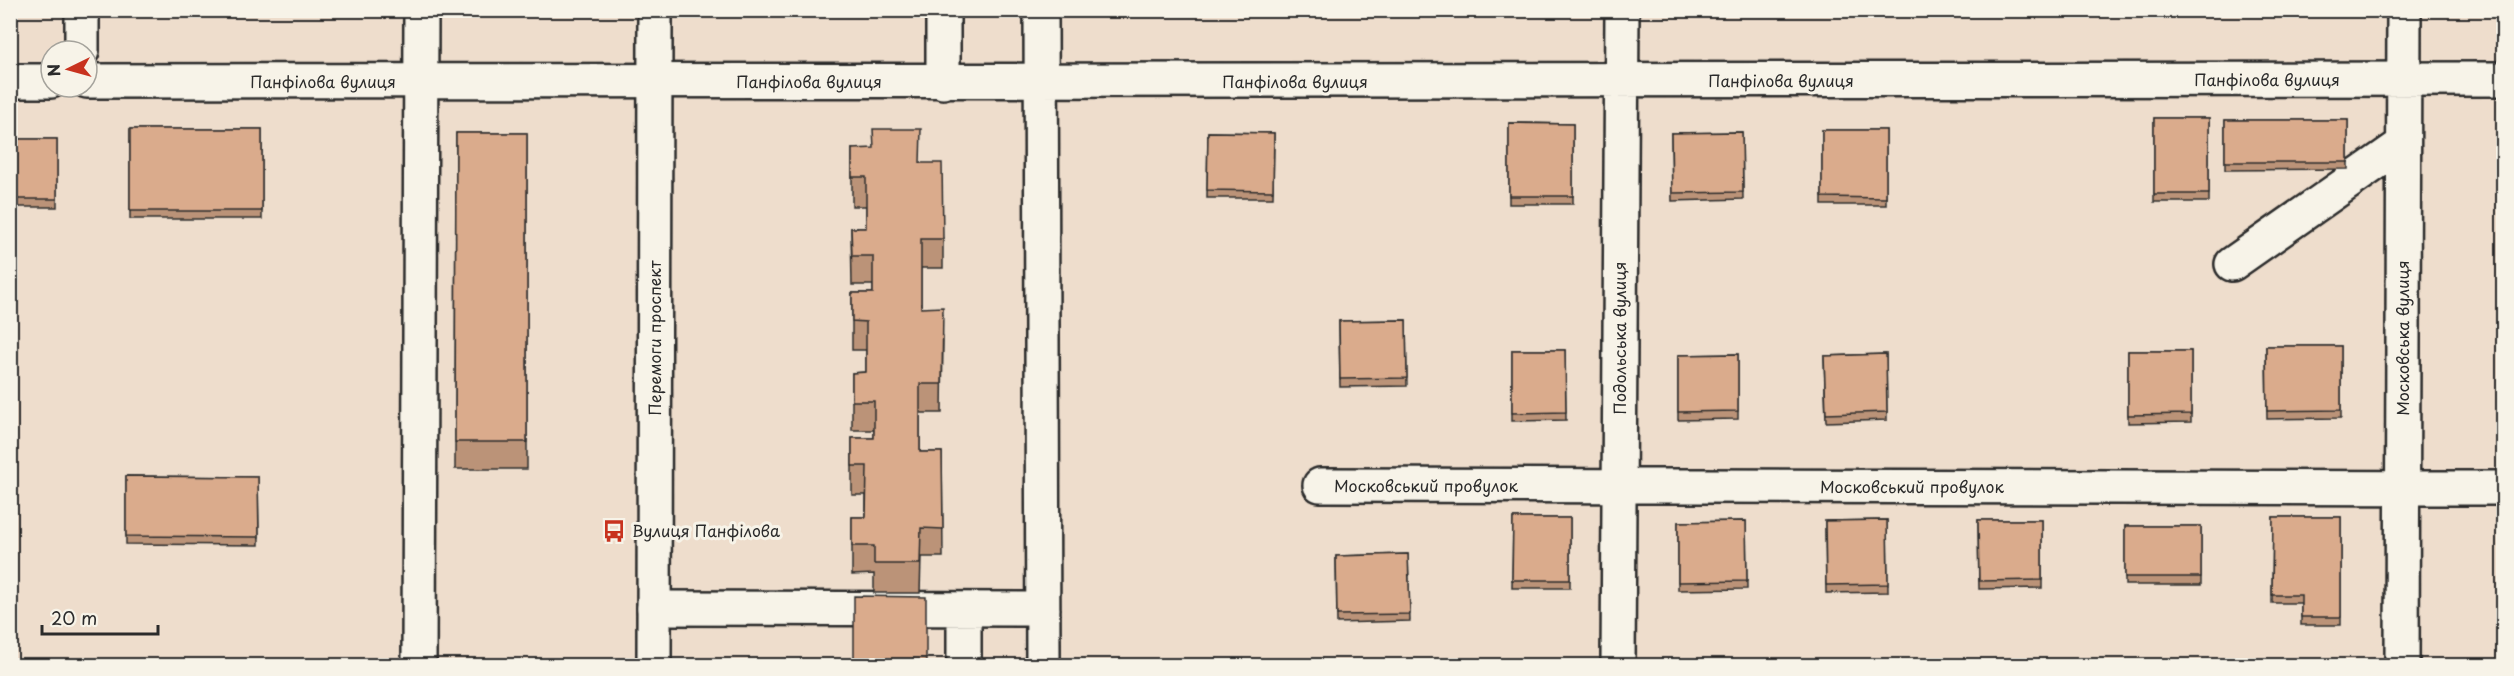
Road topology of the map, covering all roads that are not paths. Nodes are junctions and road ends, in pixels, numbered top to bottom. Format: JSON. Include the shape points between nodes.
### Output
{"nodes":[{"id":1,"x":82,"y":10,"type":"edge"},
{"id":2,"x":421,"y":10,"type":"edge"},
{"id":3,"x":655,"y":10,"type":"edge"},
{"id":4,"x":943,"y":10,"type":"edge"},
{"id":5,"x":1041,"y":10,"type":"edge"},
{"id":6,"x":1622,"y":10,"type":"edge"},
{"id":7,"x":2404,"y":10,"type":"edge"},
{"id":8,"x":82,"y":39,"type":"edge"},
{"id":9,"x":2504,"y":79,"type":"edge"},
{"id":10,"x":2403,"y":80,"type":"junction"},
{"id":11,"x":10,"y":81,"type":"edge"},
{"id":12,"x":39,"y":81,"type":"edge"},
{"id":13,"x":99,"y":81,"type":"edge"},
{"id":14,"x":1622,"y":81,"type":"junction"},
{"id":15,"x":421,"y":82,"type":"junction"},
{"id":16,"x":943,"y":82,"type":"junction"},
{"id":17,"x":1042,"y":82,"type":"junction"},
{"id":18,"x":655,"y":83,"type":"junction"},
{"id":19,"x":2403,"y":144,"type":"junction"},
{"id":20,"x":2232,"y":264,"type":"dead end"},
{"id":21,"x":1320,"y":485,"type":"dead end"},
{"id":22,"x":1619,"y":486,"type":"junction"},
{"id":23,"x":2402,"y":488,"type":"junction"},
{"id":24,"x":2504,"y":488,"type":"edge"},
{"id":25,"x":654,"y":608,"type":"junction"},
{"id":26,"x":964,"y":609,"type":"junction"},
{"id":27,"x":1043,"y":609,"type":"junction"},
{"id":28,"x":419,"y":666,"type":"edge"},
{"id":29,"x":654,"y":666,"type":"edge"},
{"id":30,"x":964,"y":666,"type":"edge"},
{"id":31,"x":1043,"y":666,"type":"edge"},
{"id":32,"x":1618,"y":666,"type":"edge"},
{"id":33,"x":2402,"y":666,"type":"edge"}],
"edges":[{"from":1,"to":8,"type":"street"},
{"from":2,"to":15,"type":"street"},
{"from":3,"to":18,"type":"street","name":"Перемоги проспект"},
{"from":4,"to":16,"type":"street"},
{"from":5,"to":17,"type":"street"},
{"from":6,"to":14,"type":"street","name":"Подольська вулиця"},
{"from":7,"to":10,"type":"street","name":"Московська вулиця"},
{"from":9,"to":10,"type":"street","name":"Панфілова вулиця"},
{"from":10,"to":14,"type":"street","name":"Панфілова вулиця"},
{"from":10,"to":19,"type":"street","name":"Московська вулиця"},
{"from":11,"to":12,"type":"street"},
{"from":13,"to":15,"type":"street","name":"Панфілова вулиця"},
{"from":14,"to":17,"type":"street","name":"Панфілова вулиця"},
{"from":14,"to":22,"type":"street","name":"Подольська вулиця"},
{"from":15,"to":18,"type":"street","name":"Панфілова вулиця"},
{"from":15,"to":28,"type":"street"},
{"from":16,"to":17,"type":"street","name":"Панфілова вулиця"},
{"from":16,"to":18,"type":"street","name":"Панфілова вулиця"},
{"from":17,"to":27,"type":"street"},
{"from":18,"to":25,"type":"street","name":"Перемоги проспект"},
{"from":19,"to":20,"type":"street"},
{"from":19,"to":23,"type":"street","name":"Московська вулиця"},
{"from":21,"to":22,"type":"street","name":"Московський провулок"},
{"from":22,"to":23,"type":"street","name":"Московський провулок"},
{"from":22,"to":32,"type":"street","name":"Подольська вулиця"},
{"from":23,"to":24,"type":"street","name":"Московський провулок"},
{"from":23,"to":33,"type":"street","name":"Московська вулиця"},
{"from":25,"to":26,"type":"street"},
{"from":25,"to":29,"type":"street","name":"Перемоги проспект"},
{"from":26,"to":27,"type":"street"},
{"from":26,"to":30,"type":"street"},
{"from":27,"to":31,"type":"street"}]}
